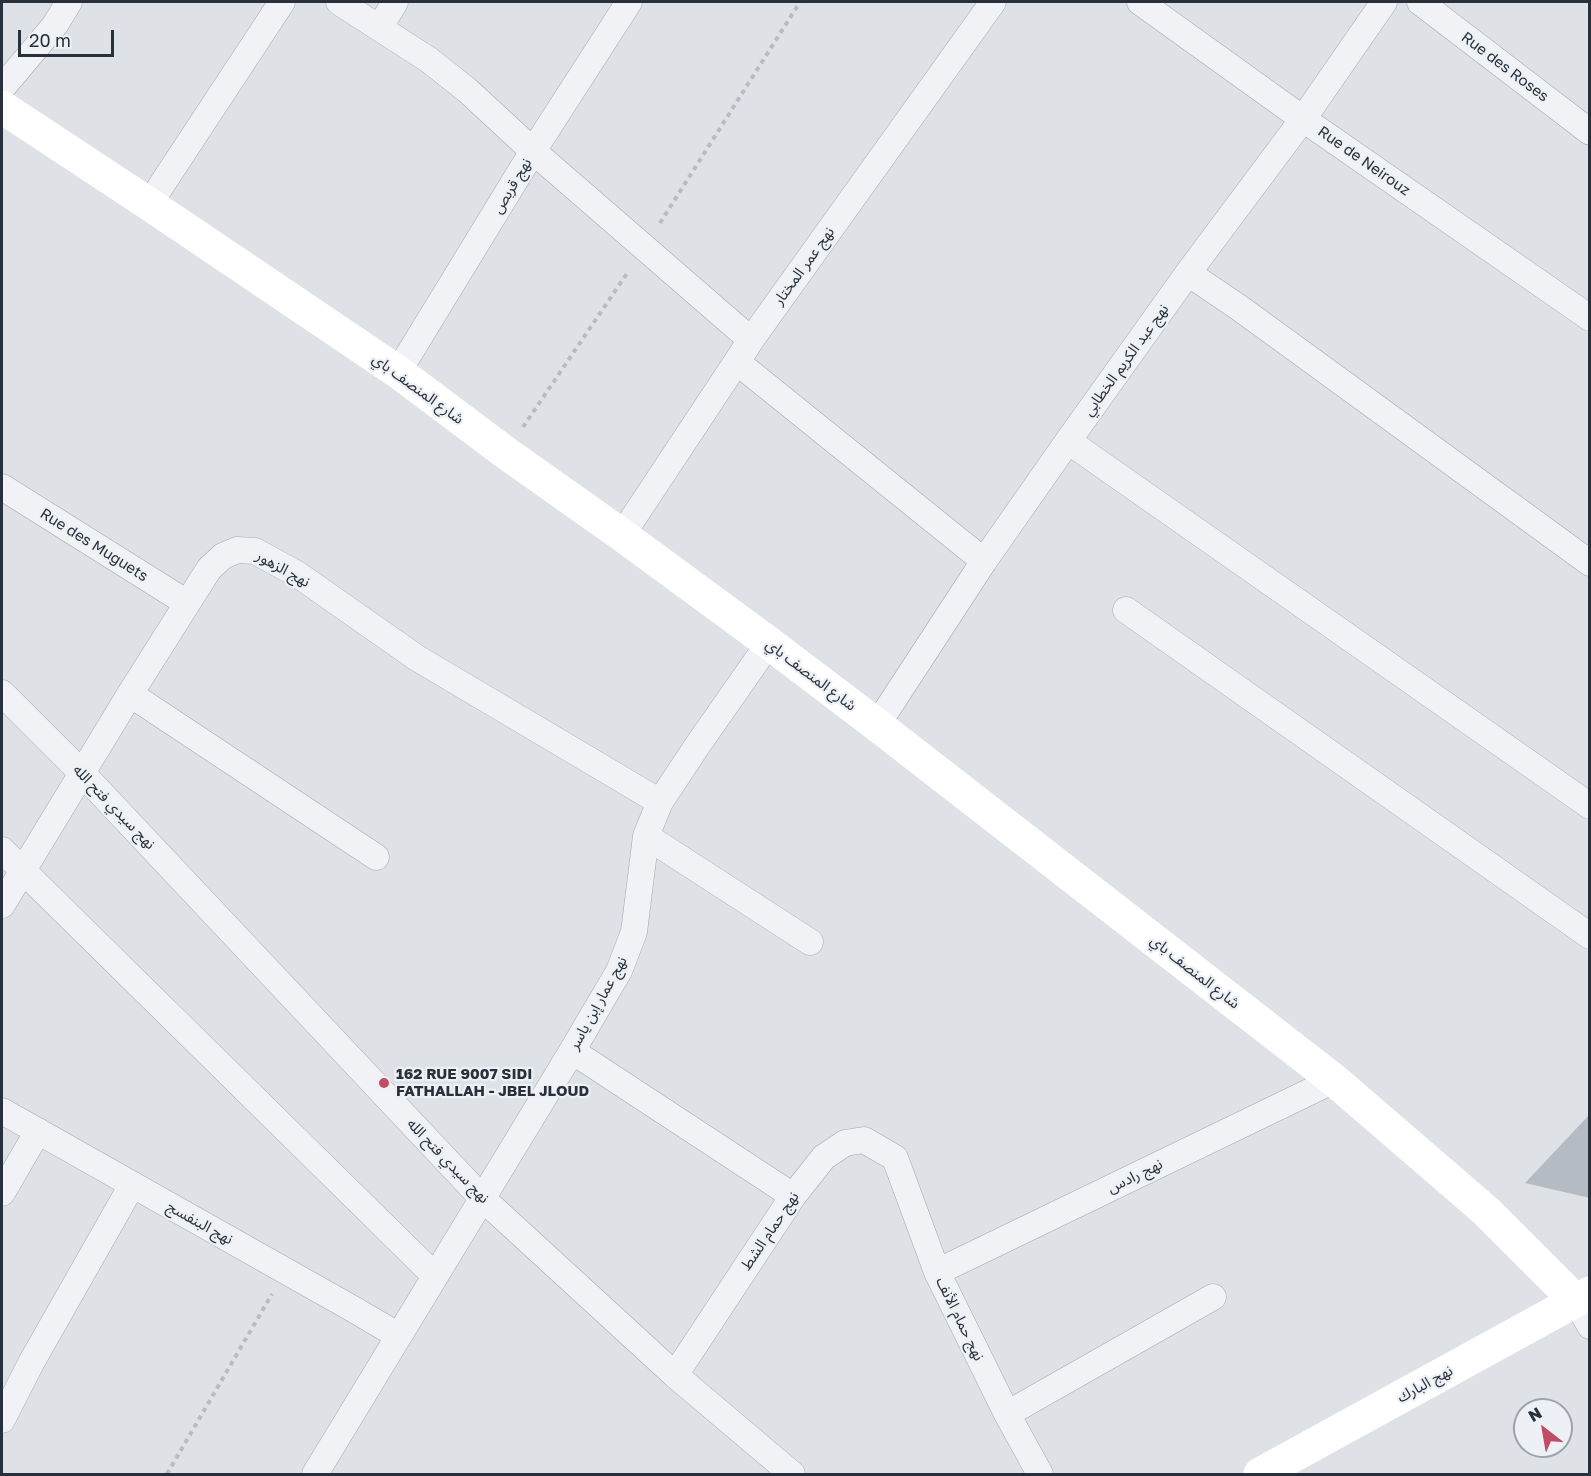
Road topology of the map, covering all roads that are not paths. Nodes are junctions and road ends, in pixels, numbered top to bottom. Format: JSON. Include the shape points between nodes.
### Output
{"nodes":[{"id":1,"x":69,"y":2,"type":"edge"},
{"id":2,"x":282,"y":2,"type":"edge"},
{"id":3,"x":339,"y":2,"type":"edge"},
{"id":4,"x":395,"y":2,"type":"edge"},
{"id":5,"x":629,"y":2,"type":"edge"},
{"id":6,"x":993,"y":2,"type":"edge"},
{"id":7,"x":1140,"y":2,"type":"edge"},
{"id":8,"x":1384,"y":2,"type":"edge"},
{"id":9,"x":1420,"y":2,"type":"edge"},
{"id":10,"x":380,"y":27,"type":"junction"},
{"id":11,"x":2,"y":88,"type":"edge"},
{"id":12,"x":2,"y":107,"type":"edge"},
{"id":13,"x":1304,"y":119,"type":"junction"},
{"id":14,"x":1590,"y":132,"type":"edge"},
{"id":15,"x":533,"y":151,"type":"junction"},
{"id":16,"x":149,"y":204,"type":"junction"},
{"id":17,"x":1188,"y":273,"type":"junction"},
{"id":18,"x":1590,"y":318,"type":"edge"},
{"id":19,"x":751,"y":340,"type":"junction"},
{"id":20,"x":737,"y":362,"type":"junction"},
{"id":21,"x":398,"y":372,"type":"junction"},
{"id":22,"x":1068,"y":441,"type":"junction"},
{"id":23,"x":2,"y":487,"type":"edge"},
{"id":24,"x":622,"y":535,"type":"junction"},
{"id":25,"x":984,"y":561,"type":"junction"},
{"id":26,"x":1590,"y":563,"type":"edge"},
{"id":27,"x":187,"y":603,"type":"junction"},
{"id":28,"x":1126,"y":610,"type":"dead end"},
{"id":29,"x":769,"y":643,"type":"junction"},
{"id":30,"x":2,"y":693,"type":"edge"},
{"id":31,"x":130,"y":694,"type":"junction"},
{"id":32,"x":876,"y":725,"type":"junction"},
{"id":33,"x":82,"y":773,"type":"junction"},
{"id":34,"x":660,"y":802,"type":"junction"},
{"id":35,"x":1590,"y":806,"type":"edge"},
{"id":36,"x":646,"y":836,"type":"junction"},
{"id":37,"x":2,"y":850,"type":"edge"},
{"id":38,"x":376,"y":857,"type":"dead end"},
{"id":39,"x":22,"y":870,"type":"junction"},
{"id":40,"x":2,"y":905,"type":"edge"},
{"id":41,"x":1590,"y":936,"type":"edge"},
{"id":42,"x":810,"y":942,"type":"dead end"},
{"id":43,"x":572,"y":1051,"type":"junction"},
{"id":44,"x":1334,"y":1080,"type":"junction"},
{"id":45,"x":2,"y":1111,"type":"edge"},
{"id":46,"x":38,"y":1131,"type":"junction"},
{"id":47,"x":895,"y":1158,"type":"joint"},
{"id":48,"x":132,"y":1185,"type":"junction"},
{"id":49,"x":2,"y":1193,"type":"edge"},
{"id":50,"x":793,"y":1196,"type":"junction"},
{"id":51,"x":482,"y":1198,"type":"junction"},
{"id":52,"x":937,"y":1272,"type":"junction"},
{"id":53,"x":435,"y":1275,"type":"junction"},
{"id":54,"x":1213,"y":1297,"type":"dead end"},
{"id":55,"x":1585,"y":1307,"type":"edge"},
{"id":56,"x":399,"y":1336,"type":"junction"},
{"id":57,"x":675,"y":1375,"type":"junction"},
{"id":58,"x":1006,"y":1414,"type":"junction"},
{"id":59,"x":2,"y":1420,"type":"edge"},
{"id":60,"x":315,"y":1474,"type":"edge"},
{"id":61,"x":792,"y":1474,"type":"edge"},
{"id":62,"x":1040,"y":1474,"type":"edge"},
{"id":63,"x":1260,"y":1474,"type":"edge"}],
"edges":[{"from":1,"to":11,"type":"street","via":[[55,25]]},
{"from":2,"to":16,"type":"street"},
{"from":3,"to":10,"type":"street"},
{"from":4,"to":10,"type":"street"},
{"from":5,"to":15,"type":"street","name":"نهج قربص"},
{"from":6,"to":19,"type":"street","name":"نهج عمر المختار"},
{"from":7,"to":13,"type":"street","name":"Rue de Neirouz"},
{"from":8,"to":13,"type":"street","name":"نهج عبد الكريم الخطابي"},
{"from":9,"to":14,"type":"street","name":"Rue des Roses"},
{"from":10,"to":15,"type":"street","via":[[467,90]]},
{"from":12,"to":16,"type":"street","name":"شارع المنصف باي"},
{"from":13,"to":17,"type":"street","name":"نهج عبد الكريم الخطابي"},
{"from":13,"to":18,"type":"street","name":"Rue de Neirouz"},
{"from":15,"to":19,"type":"street"},
{"from":15,"to":21,"type":"street","name":"نهج قربص"},
{"from":16,"to":21,"type":"street","name":"شارع المنصف باي"},
{"from":17,"to":22,"type":"street","name":"نهج عبد الكريم الخطابي"},
{"from":17,"to":26,"type":"street"},
{"from":19,"to":20,"type":"street","name":"نهج عمر المختار"},
{"from":20,"to":24,"type":"street","name":"نهج عمر المختار"},
{"from":20,"to":25,"type":"street"},
{"from":21,"to":24,"type":"street","name":"شارع المنصف باي"},
{"from":22,"to":25,"type":"street","name":"نهج عبد الكريم الخطابي"},
{"from":22,"to":35,"type":"street"},
{"from":23,"to":27,"type":"street","name":"Rue des Muguets"},
{"from":24,"to":29,"type":"street","name":"شارع المنصف باي"},
{"from":25,"to":32,"type":"street","name":"نهج عبد الكريم الخطابي"},
{"from":27,"to":31,"type":"street","name":"نهج الزهور"},
{"from":27,"to":34,"type":"street","name":"نهج الزهور","via":[[209,569],[223,556],[237,550],[255,551],[297,574],[417,658]]},
{"from":28,"to":41,"type":"street"},
{"from":29,"to":32,"type":"street","name":"شارع المنصف باي"},
{"from":29,"to":34,"type":"street","name":"نهج عمار إبن ياسر"},
{"from":30,"to":33,"type":"street","name":"نهج سيدي فتح الله"},
{"from":31,"to":33,"type":"street","name":"نهج الزهور"},
{"from":31,"to":38,"type":"street"},
{"from":32,"to":44,"type":"street","name":"شارع المنصف باي"},
{"from":33,"to":39,"type":"street","name":"نهج الزهور"},
{"from":33,"to":51,"type":"street","name":"نهج سيدي فتح الله"},
{"from":34,"to":36,"type":"street","name":"نهج عمار إبن ياسر"},
{"from":36,"to":42,"type":"street"},
{"from":36,"to":43,"type":"street","name":"نهج عمار إبن ياسر","via":[[634,932],[619,971]]},
{"from":37,"to":39,"type":"street"},
{"from":39,"to":40,"type":"street","name":"نهج الزهور"},
{"from":39,"to":53,"type":"street"},
{"from":43,"to":50,"type":"street"},
{"from":43,"to":51,"type":"street","name":"نهج عمار إبن ياسر"},
{"from":44,"to":52,"type":"street","name":"نهج رادس"},
{"from":44,"to":55,"type":"street","name":"شارع المنصف باي","via":[[1486,1211]]},
{"from":45,"to":46,"type":"street","name":"نهج البنفسج"},
{"from":46,"to":48,"type":"street","name":"نهج البنفسج"},
{"from":46,"to":49,"type":"street"},
{"from":47,"to":50,"type":"street","name":"نهج حمام الشط","via":[[864,1140],[845,1143],[824,1157]]},
{"from":47,"to":52,"type":"street","name":"نهج حمام الأنف"},
{"from":48,"to":56,"type":"street","name":"نهج البنفسج"},
{"from":48,"to":59,"type":"street"},
{"from":50,"to":57,"type":"street","name":"نهج حمام الشط"},
{"from":51,"to":53,"type":"street","name":"نهج عمار إبن ياسر"},
{"from":51,"to":57,"type":"street","name":"نهج سيدي فتح الله"},
{"from":52,"to":58,"type":"street","name":"نهج حمام الأنف"},
{"from":53,"to":56,"type":"street","name":"نهج عمار إبن ياسر"},
{"from":54,"to":58,"type":"street"},
{"from":55,"to":63,"type":"street","name":"نهج البارك"},
{"from":56,"to":60,"type":"street","name":"نهج عمار إبن ياسر"},
{"from":57,"to":61,"type":"street","name":"نهج سيدي فتح الله"},
{"from":58,"to":62,"type":"street","name":"نهج حمام الأنف"}]}
